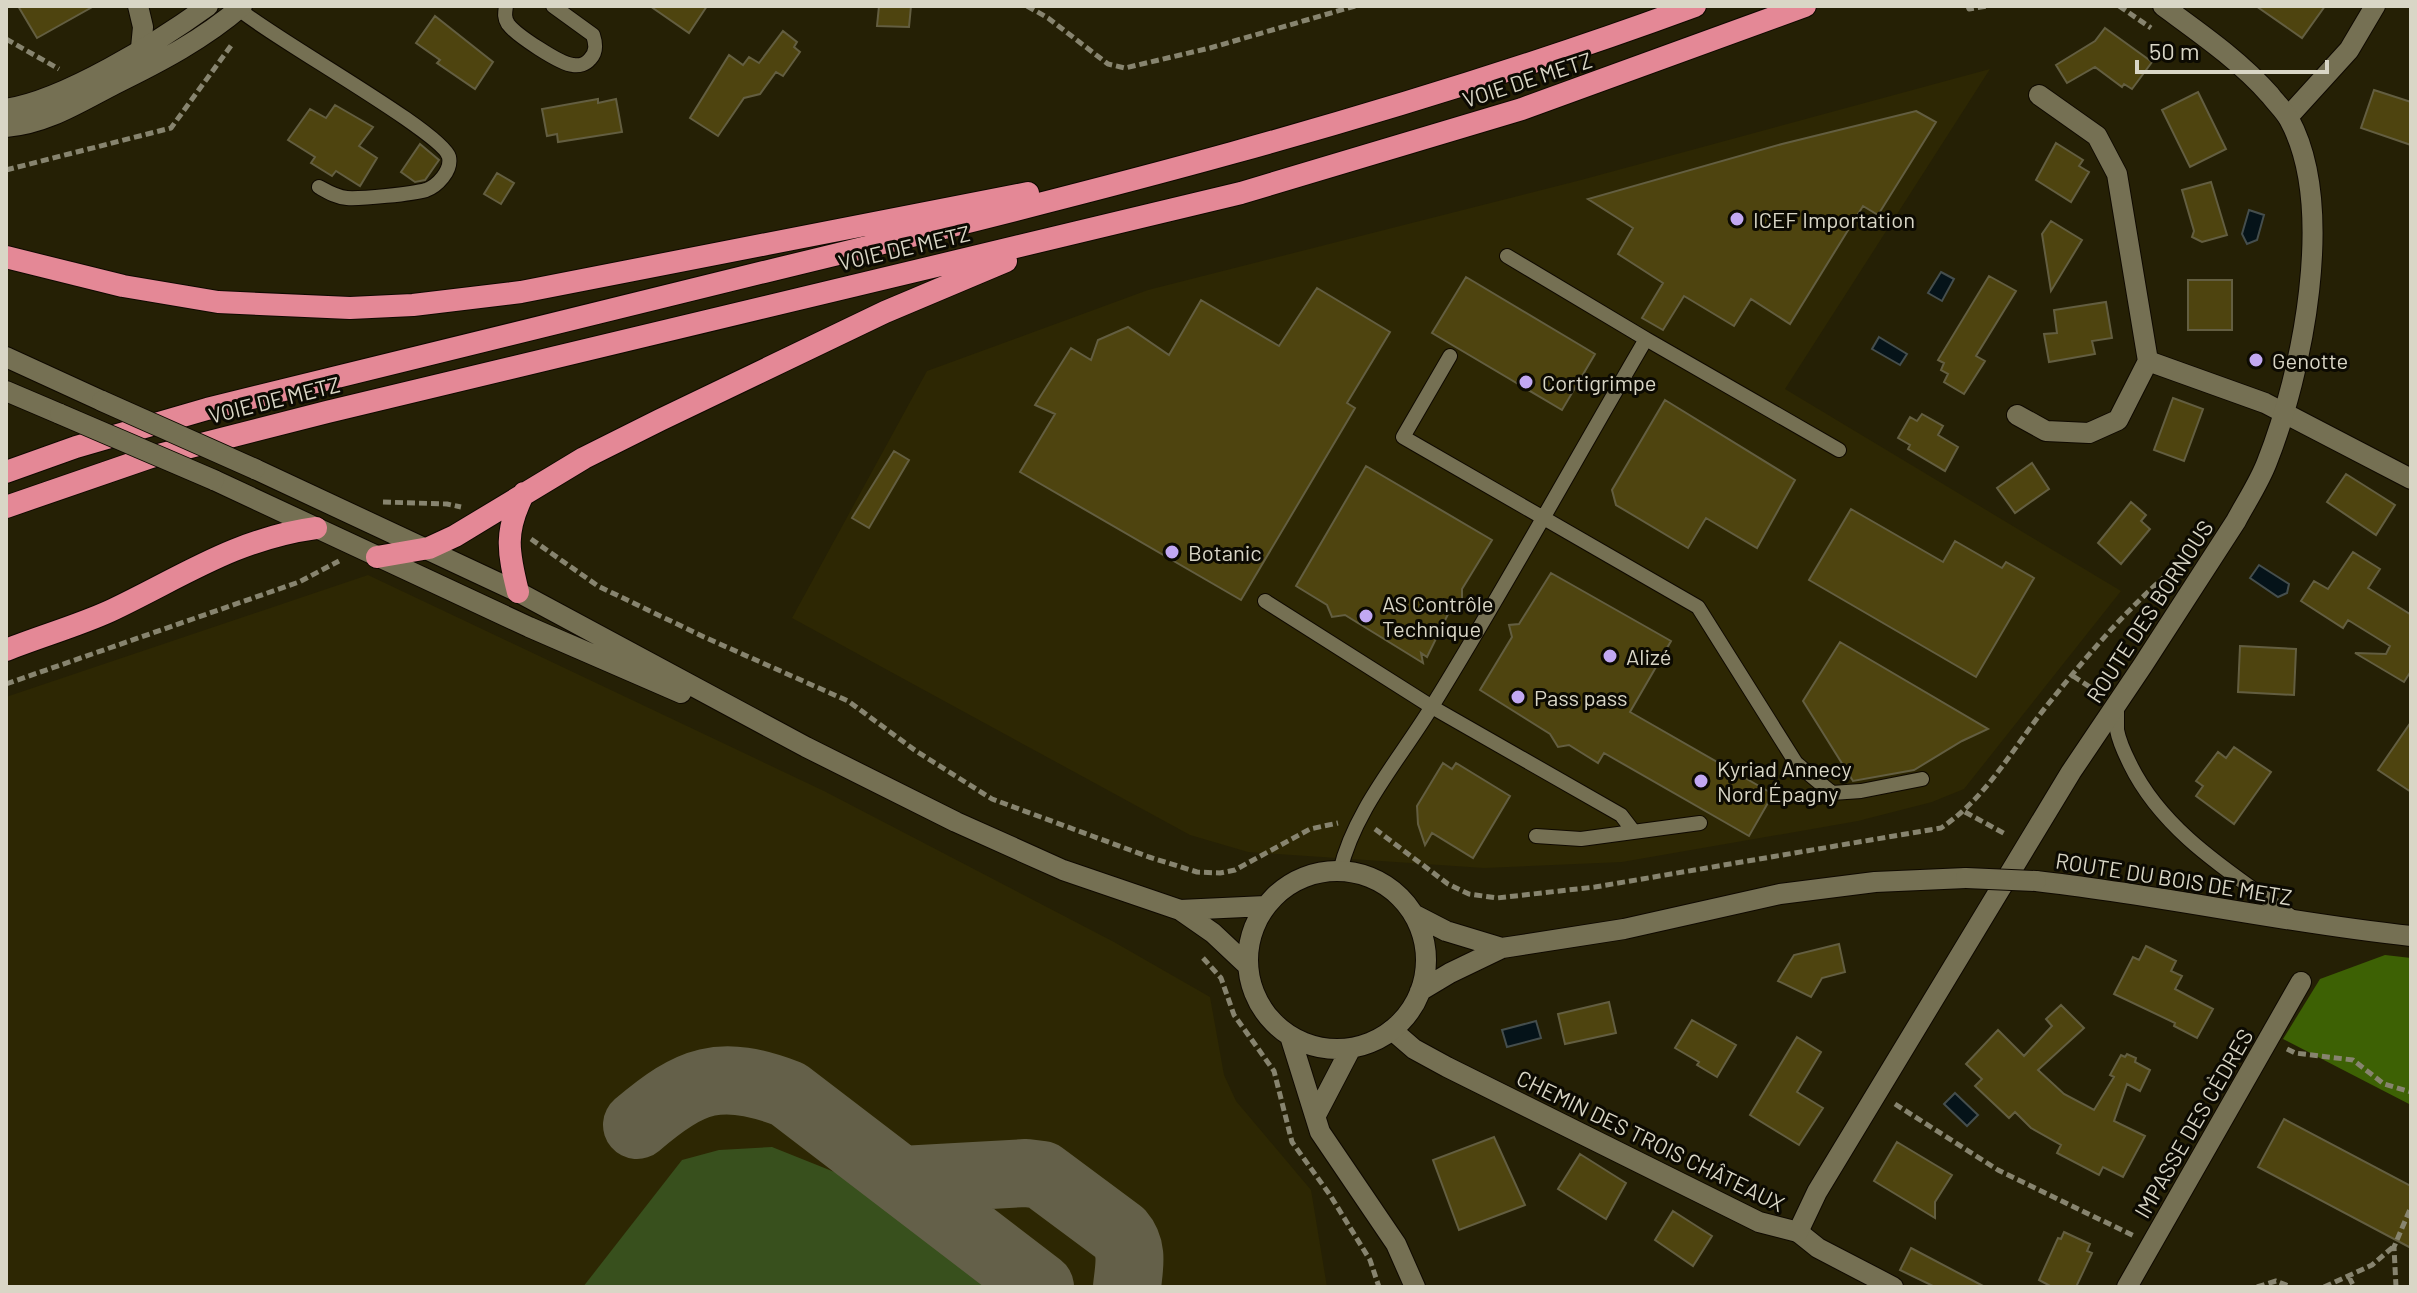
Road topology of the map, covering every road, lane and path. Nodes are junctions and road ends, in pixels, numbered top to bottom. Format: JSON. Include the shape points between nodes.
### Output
{"nodes":[{"id":1,"x":138,"y":6,"type":"edge"},
{"id":2,"x":208,"y":6,"type":"edge"},
{"id":3,"x":506,"y":6,"type":"edge"},
{"id":4,"x":553,"y":6,"type":"edge"},
{"id":5,"x":1027,"y":6,"type":"edge"},
{"id":6,"x":1355,"y":6,"type":"edge"},
{"id":7,"x":1695,"y":6,"type":"edge"},
{"id":8,"x":1805,"y":6,"type":"edge"},
{"id":9,"x":1968,"y":6,"type":"edge"},
{"id":10,"x":1988,"y":6,"type":"edge"},
{"id":11,"x":2119,"y":6,"type":"edge"},
{"id":12,"x":2163,"y":6,"type":"edge"},
{"id":13,"x":2375,"y":6,"type":"edge"},
{"id":14,"x":238,"y":7,"type":"edge"},
{"id":15,"x":2155,"y":31,"type":"dead end"},
{"id":16,"x":6,"y":39,"type":"edge"},
{"id":17,"x":235,"y":39,"type":"dead end"},
{"id":18,"x":141,"y":48,"type":"junction"},
{"id":19,"x":81,"y":81,"type":"junction"},
{"id":20,"x":2039,"y":95,"type":"dead end"},
{"id":21,"x":6,"y":109,"type":"edge"},
{"id":22,"x":2288,"y":117,"type":"junction"},
{"id":23,"x":6,"y":127,"type":"edge"},
{"id":24,"x":1246,"y":151,"type":"junction"},
{"id":25,"x":6,"y":170,"type":"edge"},
{"id":26,"x":319,"y":187,"type":"dead end"},
{"id":27,"x":1062,"y":238,"type":"junction"},
{"id":28,"x":1507,"y":256,"type":"dead end"},
{"id":29,"x":6,"y":257,"type":"edge"},
{"id":30,"x":1646,"y":339,"type":"junction"},
{"id":31,"x":1450,"y":356,"type":"dead end"},
{"id":32,"x":6,"y":357,"type":"edge"},
{"id":33,"x":2148,"y":361,"type":"junction"},
{"id":34,"x":6,"y":391,"type":"edge"},
{"id":35,"x":2285,"y":413,"type":"junction"},
{"id":36,"x":2017,"y":415,"type":"dead end"},
{"id":37,"x":1839,"y":450,"type":"dead end"},
{"id":38,"x":6,"y":472,"type":"edge"},
{"id":39,"x":2410,"y":475,"type":"edge"},
{"id":40,"x":524,"y":493,"type":"junction"},
{"id":41,"x":371,"y":501,"type":"dead end"},
{"id":42,"x":6,"y":507,"type":"edge"},
{"id":43,"x":466,"y":508,"type":"dead end"},
{"id":44,"x":1542,"y":517,"type":"junction"},
{"id":45,"x":316,"y":528,"type":"junction"},
{"id":46,"x":521,"y":531,"type":"dead end"},
{"id":47,"x":429,"y":548,"type":"junction"},
{"id":48,"x":369,"y":553,"type":"junction"},
{"id":49,"x":2186,"y":559,"type":"dead end"},
{"id":50,"x":518,"y":592,"type":"junction"},
{"id":51,"x":1265,"y":601,"type":"dead end"},
{"id":52,"x":6,"y":650,"type":"edge"},
{"id":53,"x":2073,"y":676,"type":"junction"},
{"id":54,"x":6,"y":684,"type":"edge"},
{"id":55,"x":2117,"y":705,"type":"junction"},
{"id":56,"x":1432,"y":707,"type":"junction"},
{"id":57,"x":806,"y":747,"type":"junction"},
{"id":58,"x":1922,"y":779,"type":"dead end"},
{"id":59,"x":1965,"y":812,"type":"junction"},
{"id":60,"x":1343,"y":822,"type":"dead end"},
{"id":61,"x":1700,"y":823,"type":"dead end"},
{"id":62,"x":1985,"y":823,"type":"dead end"},
{"id":63,"x":1381,"y":831,"type":"dead end"},
{"id":64,"x":1634,"y":832,"type":"junction"},
{"id":65,"x":1536,"y":836,"type":"dead end"},
{"id":66,"x":1340,"y":871,"type":"junction"},
{"id":67,"x":1266,"y":906,"type":"junction"},
{"id":68,"x":1180,"y":910,"type":"junction"},
{"id":69,"x":1413,"y":914,"type":"junction"},
{"id":70,"x":2299,"y":922,"type":"junction"},
{"id":71,"x":2411,"y":936,"type":"edge"},
{"id":72,"x":1502,"y":948,"type":"junction"},
{"id":73,"x":1247,"y":965,"type":"junction"},
{"id":74,"x":2301,"y":982,"type":"dead end"},
{"id":75,"x":1420,"y":991,"type":"junction"},
{"id":76,"x":1392,"y":1030,"type":"junction"},
{"id":77,"x":1290,"y":1036,"type":"junction"},
{"id":78,"x":2268,"y":1039,"type":"junction"},
{"id":79,"x":1351,"y":1048,"type":"junction"},
{"id":80,"x":1877,"y":1092,"type":"junction"},
{"id":81,"x":2411,"y":1092,"type":"edge"},
{"id":82,"x":1316,"y":1115,"type":"junction"},
{"id":83,"x":2411,"y":1207,"type":"edge"},
{"id":84,"x":1798,"y":1232,"type":"junction"},
{"id":85,"x":2152,"y":1244,"type":"junction"},
{"id":86,"x":2394,"y":1247,"type":"junction"},
{"id":87,"x":2349,"y":1277,"type":"junction"},
{"id":88,"x":1862,"y":1280,"type":"edge"},
{"id":89,"x":1415,"y":1287,"type":"edge"},
{"id":90,"x":1893,"y":1287,"type":"edge"},
{"id":91,"x":2127,"y":1287,"type":"edge"},
{"id":92,"x":2257,"y":1287,"type":"edge"},
{"id":93,"x":2291,"y":1287,"type":"edge"},
{"id":94,"x":2324,"y":1287,"type":"edge"},
{"id":95,"x":2354,"y":1287,"type":"edge"},
{"id":96,"x":2396,"y":1287,"type":"edge"}],
"edges":[{"from":1,"to":18,"type":"main road"},
{"from":2,"to":18,"type":"main road"},
{"from":3,"to":4,"type":"lane","via":[[506,20],[514,31],[562,62],[583,64],[593,55],[593,35]]},
{"from":5,"to":6,"type":"path","via":[[1108,64],[1125,68]]},
{"from":7,"to":24,"type":"highway","name":"VOIE DE METZ","via":[[1442,93]]},
{"from":8,"to":27,"type":"highway","name":"VOIE DE METZ","via":[[1427,139]]},
{"from":9,"to":10,"type":"path"},
{"from":11,"to":15,"type":"path"},
{"from":12,"to":22,"type":"main road","name":"ROUTE DES BORNOUS","via":[[2223,50]]},
{"from":13,"to":22,"type":"main road","via":[[2349,50]]},
{"from":14,"to":23,"type":"main road","via":[[170,56],[65,111]]},
{"from":14,"to":26,"type":"lane","via":[[410,122],[449,157],[441,180],[427,190],[349,198]]},
{"from":16,"to":19,"type":"path"},
{"from":17,"to":25,"type":"path","via":[[171,128]]},
{"from":18,"to":19,"type":"main road"},
{"from":19,"to":21,"type":"main road","via":[[41,101]]},
{"from":20,"to":33,"type":"main road","via":[[2097,136],[2117,174]]},
{"from":22,"to":35,"type":"main road","name":"ROUTE DES BORNOUS","via":[[2308,183],[2311,248],[2306,311]]},
{"from":24,"to":29,"type":"highway","via":[[521,292],[413,305],[335,308],[218,302],[123,286]]},
{"from":24,"to":38,"type":"highway","name":"VOIE DE METZ","via":[[207,409]]},
{"from":27,"to":40,"type":"highway","via":[[885,312],[647,426]]},
{"from":27,"to":42,"type":"highway","name":"VOIE DE METZ","via":[[225,438],[151,457]]},
{"from":28,"to":30,"type":"lane"},
{"from":30,"to":37,"type":"lane"},
{"from":30,"to":44,"type":"lane"},
{"from":31,"to":44,"type":"lane","via":[[1403,437]]},
{"from":32,"to":47,"type":"main road","bridge":true},
{"from":33,"to":35,"type":"main road"},
{"from":33,"to":36,"type":"main road","via":[[2118,420],[2089,433],[2046,431]]},
{"from":34,"to":45,"type":"main road","bridge":true},
{"from":35,"to":39,"type":"main road"},
{"from":35,"to":55,"type":"main road","name":"ROUTE DES BORNOUS","via":[[2266,466],[2236,521]]},
{"from":40,"to":47,"type":"highway"},
{"from":40,"to":50,"type":"highway","via":[[510,524],[508,554]]},
{"from":41,"to":43,"type":"path"},
{"from":44,"to":56,"type":"lane"},
{"from":44,"to":58,"type":"lane","via":[[1698,607],[1796,763],[1832,793]]},
{"from":45,"to":48,"type":"main road"},
{"from":45,"to":52,"type":"highway","via":[[264,537],[217,555],[107,612]]},
{"from":46,"to":60,"type":"path","via":[[598,586],[834,693],[1007,807],[1197,872],[1235,870],[1310,829]]},
{"from":47,"to":48,"type":"highway"},
{"from":47,"to":50,"type":"main road"},
{"from":48,"to":54,"type":"path"},
{"from":48,"to":57,"type":"main road"},
{"from":49,"to":53,"type":"path","via":[[2145,592]]},
{"from":50,"to":57,"type":"main road"},
{"from":51,"to":56,"type":"lane"},
{"from":53,"to":55,"type":"path"},
{"from":53,"to":59,"type":"path"},
{"from":55,"to":70,"type":"lane","via":[[2117,732],[2124,751],[2155,805],[2216,862]]},
{"from":55,"to":80,"type":"main road","name":"ROUTE DES BORNOUS"},
{"from":56,"to":64,"type":"lane","via":[[1621,815]]},
{"from":56,"to":66,"type":"lane","via":[[1358,824]]},
{"from":57,"to":68,"type":"main road","via":[[1037,859]]},
{"from":59,"to":62,"type":"path"},
{"from":59,"to":63,"type":"path","via":[[1941,828],[1896,837],[1497,898],[1448,884]]},
{"from":61,"to":64,"type":"lane"},
{"from":64,"to":65,"type":"lane","via":[[1581,839]]},
{"from":66,"to":67,"type":"main road","via":[[1286,886]]},
{"from":66,"to":69,"type":"main road","via":[[1382,883]]},
{"from":67,"to":68,"type":"main road"},
{"from":67,"to":73,"type":"main road","via":[[1255,924]]},
{"from":68,"to":73,"type":"main road"},
{"from":69,"to":72,"type":"main road","name":"ROUTE DU BOIS DE METZ","via":[[1446,931]]},
{"from":69,"to":75,"type":"main road","via":[[1425,951]]},
{"from":70,"to":71,"type":"main road","name":"ROUTE DU BOIS DE METZ"},
{"from":70,"to":72,"type":"main road","name":"ROUTE DU BOIS DE METZ","bridge":true,"via":[[2123,890],[1966,878],[1780,894],[1624,929]]},
{"from":72,"to":75,"type":"main road","name":"ROUTE DU BOIS DE METZ"},
{"from":73,"to":77,"type":"main road","via":[[1268,1017]]},
{"from":74,"to":78,"type":"main road","name":"IMPASSE DES CÈDRES"},
{"from":75,"to":76,"type":"main road"},
{"from":76,"to":79,"type":"main road"},
{"from":76,"to":84,"type":"main road","name":"CHEMIN DES TROIS CHÂTEAUX","via":[[1447,1067],[1759,1222]]},
{"from":77,"to":79,"type":"main road","via":[[1309,1045]]},
{"from":77,"to":82,"type":"main road"},
{"from":78,"to":81,"type":"path","via":[[2295,1053],[2353,1060],[2384,1084]]},
{"from":78,"to":85,"type":"main road","name":"IMPASSE DES CÈDRES"},
{"from":79,"to":82,"type":"main road"},
{"from":80,"to":84,"type":"main road","name":"ROUTE DES BORNOUS"},
{"from":80,"to":85,"type":"path","via":[[1998,1170]]},
{"from":82,"to":89,"type":"main road","via":[[1328,1145],[1396,1244]]},
{"from":83,"to":86,"type":"path"},
{"from":84,"to":88,"type":"main road","name":"CHEMIN DES TROIS CHÂTEAUX"},
{"from":85,"to":91,"type":"main road","name":"IMPASSE DES CÈDRES"},
{"from":86,"to":87,"type":"path"},
{"from":86,"to":96,"type":"path"},
{"from":87,"to":94,"type":"path"},
{"from":87,"to":95,"type":"path"},
{"from":88,"to":90,"type":"main road","name":"CHEMIN DES TROIS CHÂTEAUX"},
{"from":92,"to":93,"type":"path","via":[[2276,1281]]}]}
